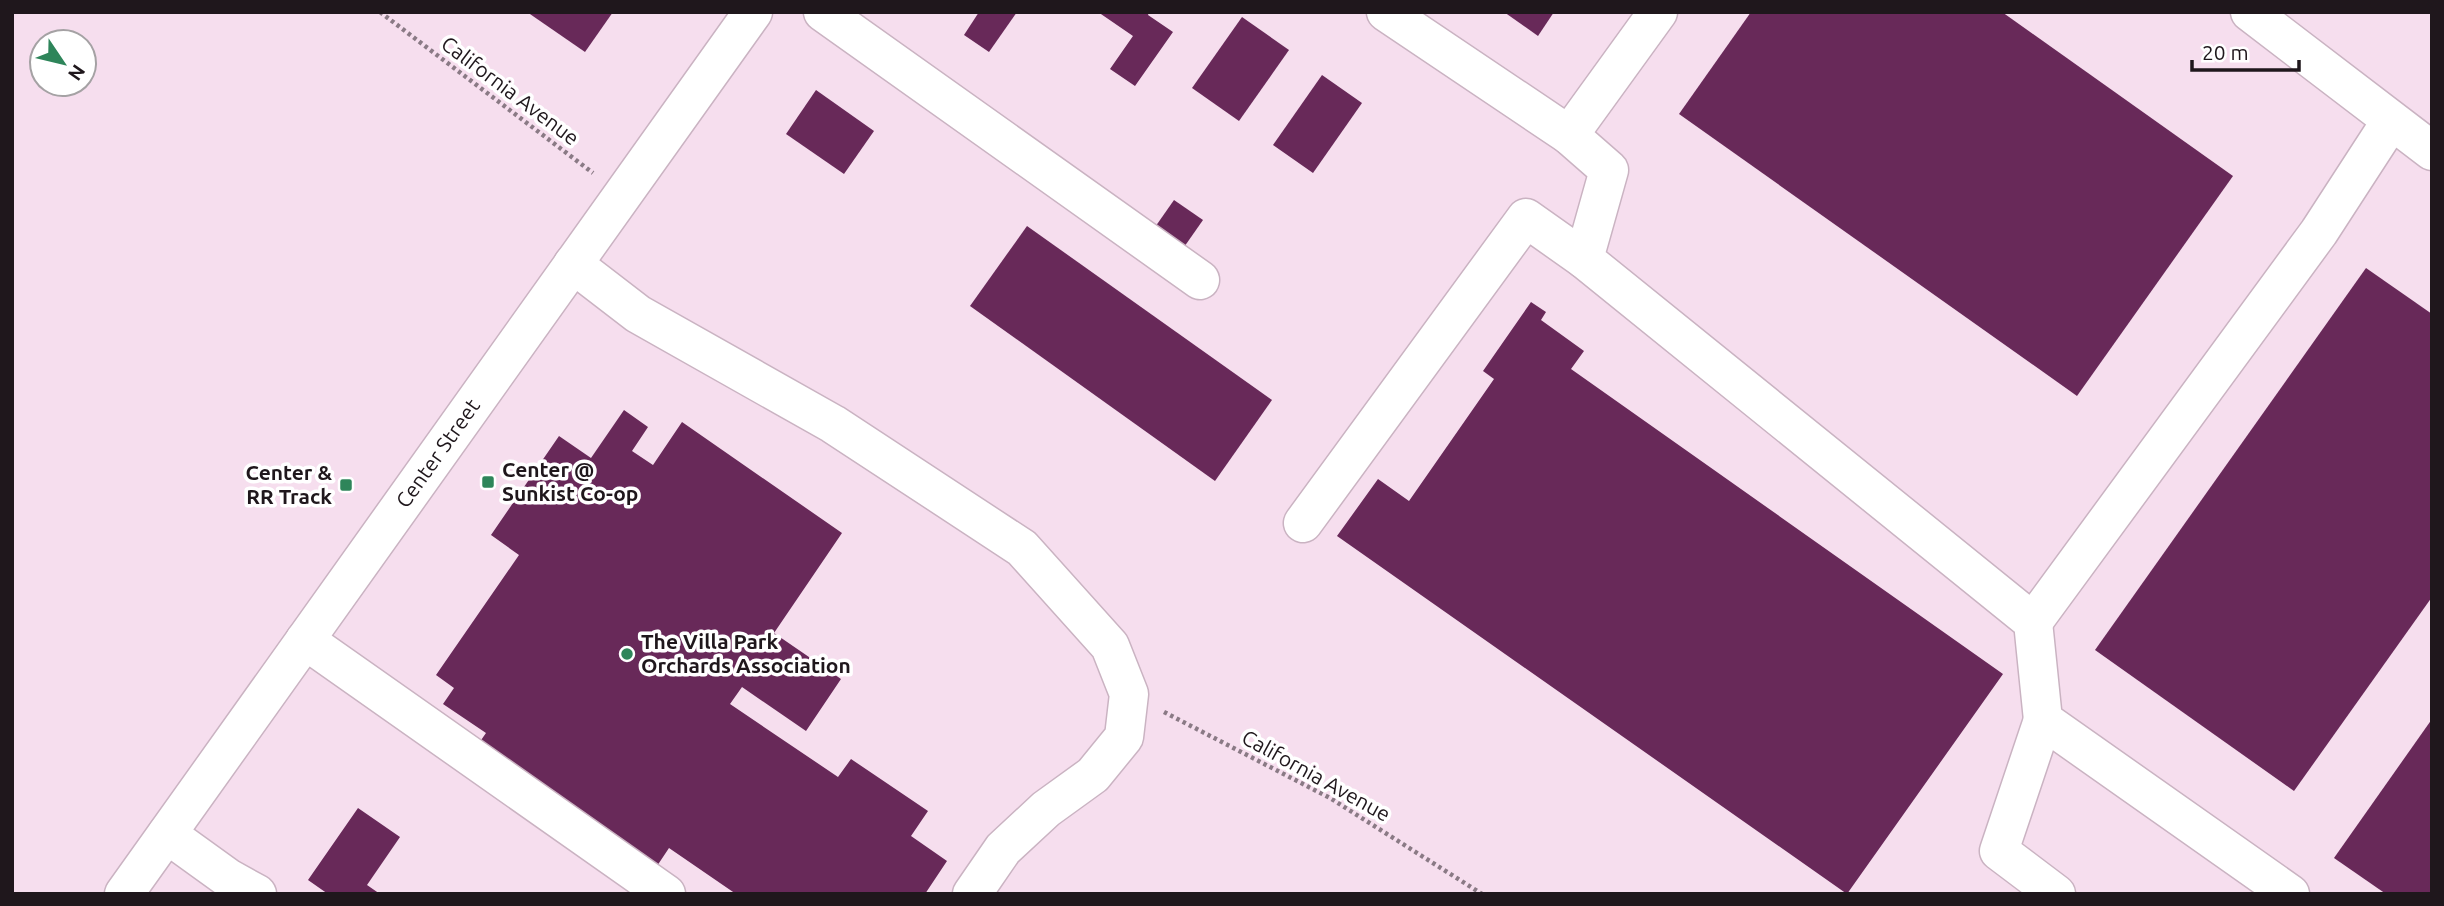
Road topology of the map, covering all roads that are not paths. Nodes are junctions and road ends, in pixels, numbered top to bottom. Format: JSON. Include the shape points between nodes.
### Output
{"nodes":[{"id":1,"x":752,"y":12,"type":"edge"},
{"id":2,"x":823,"y":12,"type":"edge"},
{"id":3,"x":1387,"y":12,"type":"edge"},
{"id":4,"x":1658,"y":12,"type":"edge"},
{"id":5,"x":2250,"y":12,"type":"edge"},
{"id":6,"x":2391,"y":121,"type":"junction"},
{"id":7,"x":1569,"y":135,"type":"junction"},
{"id":8,"x":2432,"y":151,"type":"edge"},
{"id":9,"x":1584,"y":259,"type":"junction"},
{"id":10,"x":573,"y":264,"type":"junction"},
{"id":11,"x":1200,"y":280,"type":"dead end"},
{"id":12,"x":1303,"y":523,"type":"dead end"},
{"id":13,"x":2033,"y":622,"type":"junction"},
{"id":14,"x":305,"y":640,"type":"junction"},
{"id":15,"x":2043,"y":720,"type":"junction"},
{"id":16,"x":167,"y":834,"type":"junction"},
{"id":17,"x":254,"y":892,"type":"edge"},
{"id":18,"x":124,"y":894,"type":"edge"},
{"id":19,"x":666,"y":894,"type":"edge"},
{"id":20,"x":972,"y":894,"type":"edge"},
{"id":21,"x":2056,"y":894,"type":"edge"},
{"id":22,"x":2290,"y":894,"type":"edge"}],
"edges":[{"from":1,"to":10,"type":"main road","name":"Center Street"},
{"from":2,"to":11,"type":"main road"},
{"from":3,"to":7,"type":"main road"},
{"from":4,"to":7,"type":"main road"},
{"from":5,"to":6,"type":"main road"},
{"from":6,"to":8,"type":"main road"},
{"from":6,"to":13,"type":"main road","via":[[2319,232]]},
{"from":7,"to":9,"type":"main road","via":[[1609,170]]},
{"from":9,"to":12,"type":"main road","via":[[1526,218]]},
{"from":9,"to":13,"type":"main road"},
{"from":10,"to":14,"type":"main road","name":"Center Street"},
{"from":10,"to":20,"type":"main road","via":[[638,314],[833,424],[1022,548],[1110,646],[1129,694],[1124,737],[1093,775],[1046,809],[1003,849]]},
{"from":13,"to":15,"type":"main road"},
{"from":14,"to":16,"type":"main road","name":"Center Street"},
{"from":14,"to":19,"type":"main road"},
{"from":15,"to":21,"type":"main road","via":[[1999,851]]},
{"from":15,"to":22,"type":"main road"},
{"from":16,"to":17,"type":"main road"},
{"from":16,"to":18,"type":"main road","name":"Center Street"}]}
